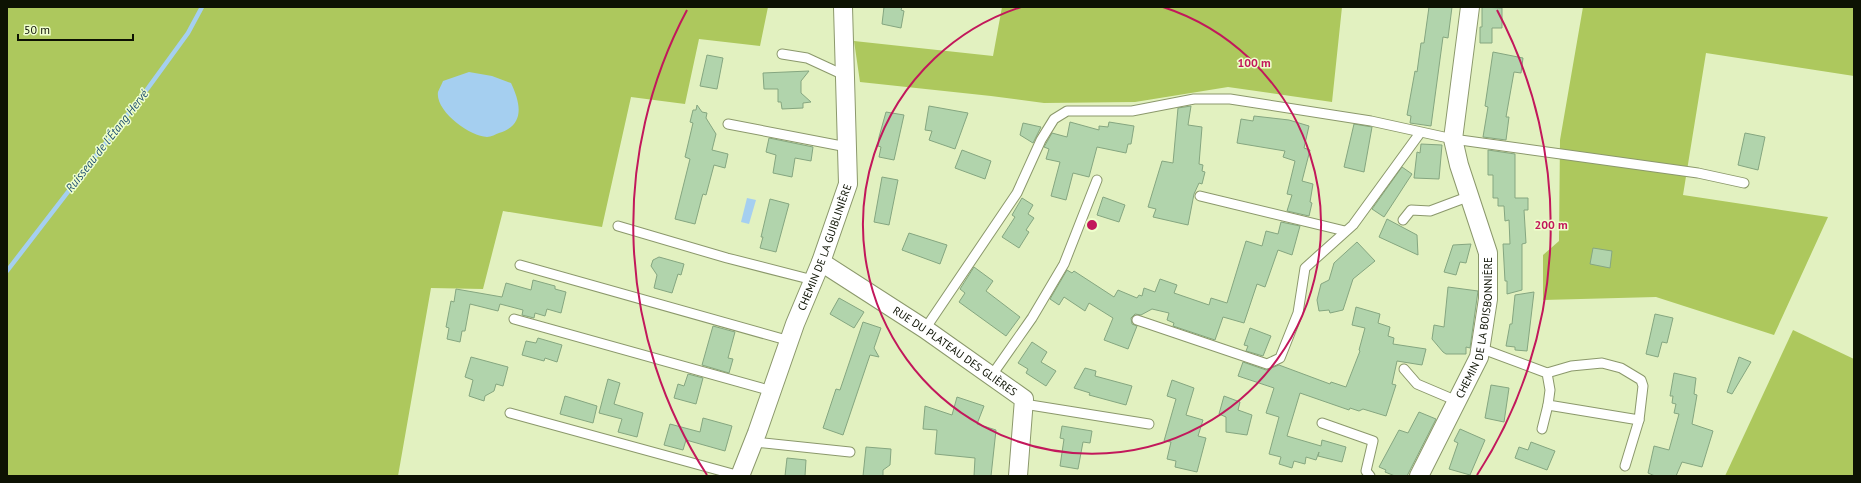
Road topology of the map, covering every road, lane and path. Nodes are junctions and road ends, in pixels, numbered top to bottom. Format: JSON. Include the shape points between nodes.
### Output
{"nodes":[{"id":1,"x":843,"y":7,"type":"edge"},
{"id":2,"x":1470,"y":7,"type":"edge"},
{"id":3,"x":782,"y":54,"type":"dead end"},
{"id":4,"x":846,"y":76,"type":"junction"},
{"id":5,"x":728,"y":124,"type":"dead end"},
{"id":6,"x":1420,"y":133,"type":"junction"},
{"id":7,"x":1453,"y":139,"type":"junction"},
{"id":8,"x":847,"y":147,"type":"junction"},
{"id":9,"x":1097,"y":180,"type":"dead end"},
{"id":10,"x":1744,"y":183,"type":"dead end"},
{"id":11,"x":1200,"y":196,"type":"dead end"},
{"id":12,"x":1470,"y":196,"type":"junction"},
{"id":13,"x":1403,"y":220,"type":"dead end"},
{"id":14,"x":618,"y":226,"type":"dead end"},
{"id":15,"x":1345,"y":231,"type":"junction"},
{"id":16,"x":821,"y":262,"type":"junction"},
{"id":17,"x":520,"y":265,"type":"dead end"},
{"id":18,"x":813,"y":280,"type":"junction"},
{"id":19,"x":514,"y":318,"type":"dead end"},
{"id":20,"x":1137,"y":320,"type":"dead end"},
{"id":21,"x":925,"y":329,"type":"junction"},
{"id":22,"x":790,"y":340,"type":"junction"},
{"id":23,"x":1480,"y":348,"type":"junction"},
{"id":24,"x":1404,"y":369,"type":"dead end"},
{"id":25,"x":1547,"y":373,"type":"junction"},
{"id":26,"x":992,"y":375,"type":"junction"},
{"id":27,"x":772,"y":391,"type":"junction"},
{"id":28,"x":1457,"y":401,"type":"junction"},
{"id":29,"x":1024,"y":404,"type":"junction"},
{"id":30,"x":1548,"y":405,"type":"junction"},
{"id":31,"x":510,"y":413,"type":"dead end"},
{"id":32,"x":1639,"y":420,"type":"junction"},
{"id":33,"x":1322,"y":423,"type":"dead end"},
{"id":34,"x":1149,"y":424,"type":"dead end"},
{"id":35,"x":1542,"y":429,"type":"dead end"},
{"id":36,"x":754,"y":442,"type":"junction"},
{"id":37,"x":850,"y":452,"type":"dead end"},
{"id":38,"x":1625,"y":466,"type":"dead end"},
{"id":39,"x":740,"y":476,"type":"edge"},
{"id":40,"x":1018,"y":476,"type":"edge"},
{"id":41,"x":1370,"y":476,"type":"edge"},
{"id":42,"x":1419,"y":476,"type":"edge"}],
"edges":[{"from":1,"to":4,"type":"street","name":"CHEMIN DE LA GUIBLINIÈRE"},
{"from":2,"to":7,"type":"street","name":"CHEMIN DE LA BOISBONNIÈRE"},
{"from":3,"to":4,"type":"lane","via":[[807,58]]},
{"from":4,"to":8,"type":"street","name":"CHEMIN DE LA GUIBLINIÈRE"},
{"from":5,"to":8,"type":"lane"},
{"from":6,"to":7,"type":"lane"},
{"from":6,"to":15,"type":"lane","via":[[1353,225]]},
{"from":6,"to":21,"type":"lane","via":[[1371,121],[1230,100],[1194,99],[1132,111],[1067,111],[1054,119],[1041,140],[1017,192]]},
{"from":7,"to":10,"type":"lane","via":[[1698,173]]},
{"from":7,"to":12,"type":"street","name":"CHEMIN DE LA BOISBONNIÈRE"},
{"from":8,"to":16,"type":"street","name":"CHEMIN DE LA GUIBLINIÈRE","via":[[848,184]]},
{"from":9,"to":26,"type":"lane","via":[[1064,264],[1032,318]]},
{"from":11,"to":15,"type":"lane"},
{"from":12,"to":13,"type":"lane","via":[[1430,211],[1410,210]]},
{"from":12,"to":23,"type":"street","name":"CHEMIN DE LA BOISBONNIÈRE","via":[[1488,253],[1488,299]]},
{"from":14,"to":18,"type":"lane"},
{"from":15,"to":20,"type":"lane","via":[[1305,268],[1298,313],[1280,358],[1266,364]]},
{"from":16,"to":18,"type":"street","name":"CHEMIN DE LA GUIBLINIÈRE"},
{"from":16,"to":21,"type":"street","name":"RUE DU PLATEAU DES GLIÈRES"},
{"from":17,"to":22,"type":"lane"},
{"from":18,"to":22,"type":"street","name":"CHEMIN DE LA GUIBLINIÈRE"},
{"from":19,"to":27,"type":"lane"},
{"from":21,"to":26,"type":"street","name":"RUE DU PLATEAU DES GLIÈRES"},
{"from":22,"to":27,"type":"street","name":"CHEMIN DE LA GUIBLINIÈRE"},
{"from":23,"to":25,"type":"lane"},
{"from":23,"to":28,"type":"street","name":"CHEMIN DE LA BOISBONNIÈRE","via":[[1479,357]]},
{"from":24,"to":28,"type":"lane","via":[[1416,384]]},
{"from":25,"to":30,"type":"lane","via":[[1550,390]]},
{"from":25,"to":32,"type":"lane","via":[[1571,366],[1602,363],[1621,368],[1641,380],[1643,386]]},
{"from":26,"to":29,"type":"street","name":"RUE DU PLATEAU DES GLIÈRES","via":[[1024,399]]},
{"from":27,"to":36,"type":"street","name":"CHEMIN DE LA GUIBLINIÈRE"},
{"from":28,"to":42,"type":"street","name":"CHEMIN DE LA BOISBONNIÈRE"},
{"from":29,"to":34,"type":"lane"},
{"from":29,"to":40,"type":"street","name":"RUE DU PLATEAU DES GLIÈRES"},
{"from":30,"to":32,"type":"lane"},
{"from":30,"to":35,"type":"lane"},
{"from":31,"to":39,"type":"lane"},
{"from":32,"to":38,"type":"lane"},
{"from":33,"to":41,"type":"lane","via":[[1373,441],[1366,471]]},
{"from":36,"to":37,"type":"lane"},
{"from":36,"to":39,"type":"street","name":"CHEMIN DE LA GUIBLINIÈRE"}]}
